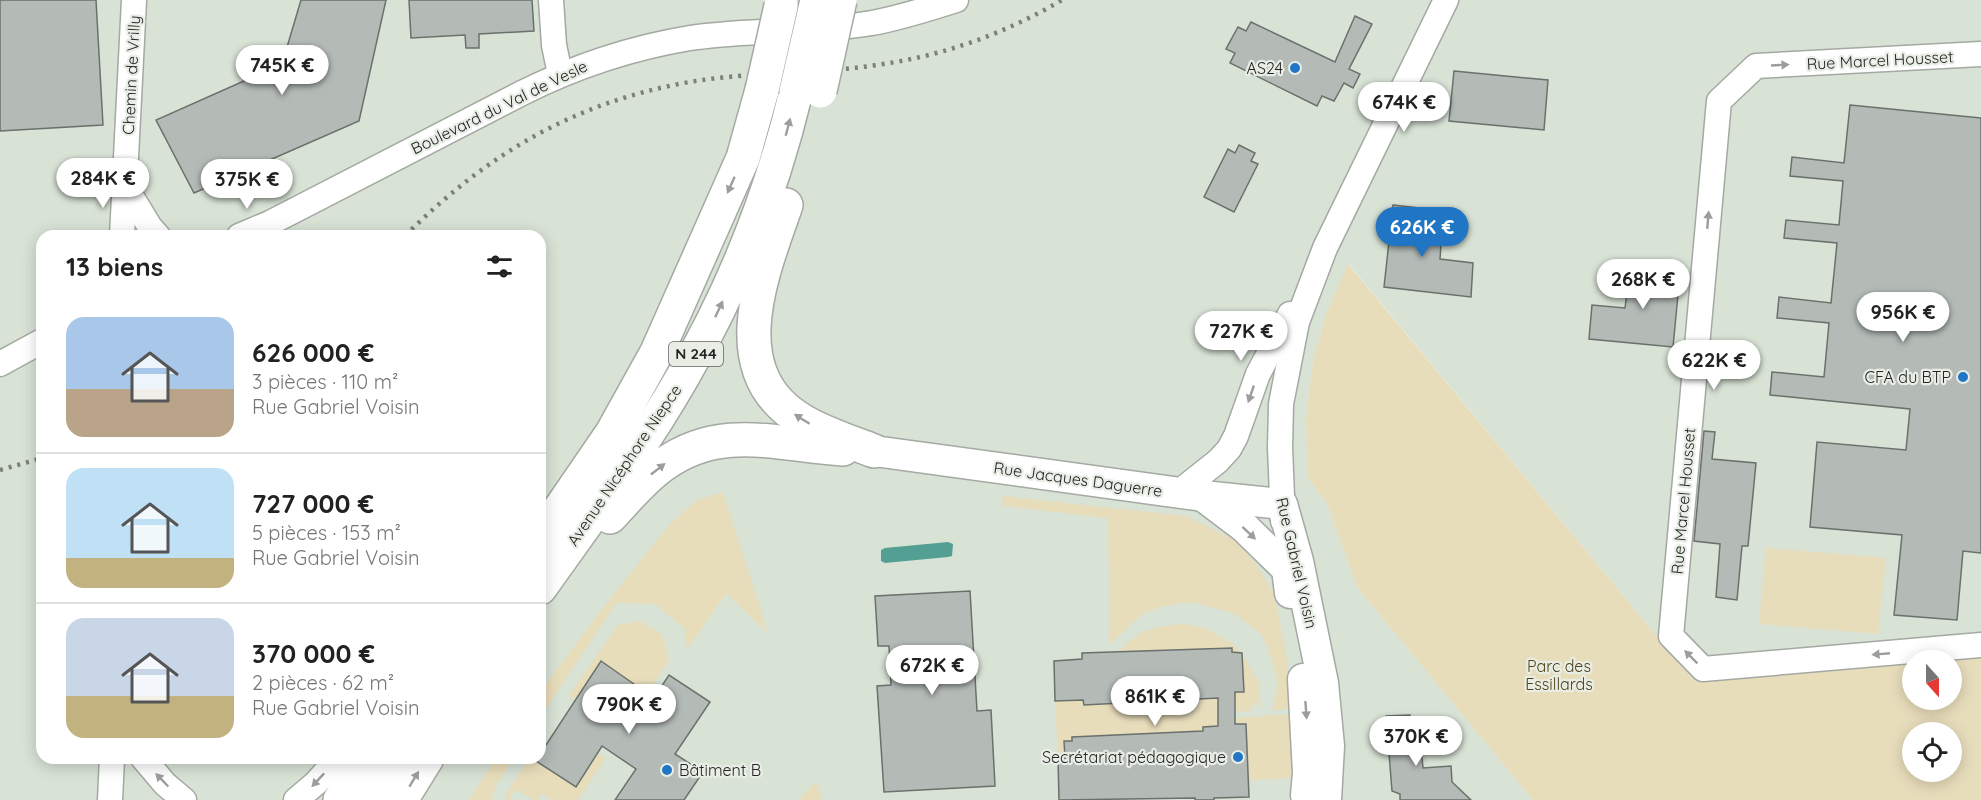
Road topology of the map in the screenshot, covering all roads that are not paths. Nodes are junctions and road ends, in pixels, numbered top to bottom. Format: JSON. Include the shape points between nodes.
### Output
{"nodes":[{"id":1,"x":134,"y":0,"type":"edge"},
{"id":2,"x":551,"y":0,"type":"edge"},
{"id":3,"x":817,"y":0,"type":"edge"},
{"id":4,"x":840,"y":0,"type":"edge"},
{"id":5,"x":956,"y":0,"type":"edge"},
{"id":6,"x":1446,"y":0,"type":"edge"},
{"id":7,"x":782,"y":3,"type":"edge"},
{"id":8,"x":1981,"y":54,"type":"edge"},
{"id":9,"x":560,"y":74,"type":"junction"},
{"id":10,"x":808,"y":92,"type":"junction"},
{"id":11,"x":125,"y":186,"type":"junction"},
{"id":12,"x":264,"y":229,"type":"edge"},
{"id":13,"x":122,"y":230,"type":"edge"},
{"id":14,"x":153,"y":230,"type":"edge"},
{"id":15,"x":1325,"y":248,"type":"junction"},
{"id":16,"x":36,"y":348,"type":"edge"},
{"id":17,"x":657,"y":352,"type":"junction"},
{"id":18,"x":0,"y":364,"type":"edge"},
{"id":19,"x":874,"y":452,"type":"junction"},
{"id":20,"x":546,"y":494,"type":"edge"},
{"id":21,"x":1191,"y":494,"type":"junction"},
{"id":22,"x":1282,"y":504,"type":"junction"},
{"id":23,"x":546,"y":529,"type":"edge"},
{"id":24,"x":1287,"y":569,"type":"junction"},
{"id":25,"x":546,"y":580,"type":"edge"},
{"id":26,"x":546,"y":583,"type":"edge"},
{"id":27,"x":1981,"y":645,"type":"edge"},
{"id":28,"x":112,"y":764,"type":"edge"},
{"id":29,"x":148,"y":764,"type":"edge"},
{"id":30,"x":333,"y":764,"type":"edge"},
{"id":31,"x":361,"y":764,"type":"edge"},
{"id":32,"x":388,"y":764,"type":"edge"},
{"id":33,"x":423,"y":764,"type":"edge"},
{"id":34,"x":110,"y":800,"type":"edge"},
{"id":35,"x":184,"y":800,"type":"edge"},
{"id":36,"x":296,"y":800,"type":"edge"},
{"id":37,"x":340,"y":800,"type":"edge"},
{"id":38,"x":367,"y":800,"type":"edge"},
{"id":39,"x":401,"y":800,"type":"edge"},
{"id":40,"x":1306,"y":800,"type":"edge"},
{"id":41,"x":1326,"y":800,"type":"edge"}],
"edges":[{"from":1,"to":11,"type":"street","name":"Chemin de Vrilly"},
{"from":2,"to":9,"type":"street"},
{"from":3,"to":10,"type":"highway","name":"Avenue Nicéphore Niepce","number":"N 244","bridge":true},
{"from":4,"to":10,"type":"highway","bridge":true},
{"from":5,"to":9,"type":"street","name":"Boulevard du Val de Vesle","via":[[873,23],[659,44]]},
{"from":6,"to":15,"type":"street","name":"Rue Gabriel Voisin"},
{"from":7,"to":17,"type":"highway","name":"Avenue Nicéphore Niepce","number":"N 244","one_way":true,"bridge":true,"via":[[743,158]]},
{"from":27,"to":8,"type":"street","name":"Rue Marcel Housset","one_way":true,"via":[[1703,669],[1671,636],[1719,101],[1756,66]]},
{"from":9,"to":12,"type":"street","name":"Boulevard du Val de Vesle"},
{"from":19,"to":10,"type":"highway","one_way":true,"via":[[791,413],[765,381],[754,346],[753,322],[763,272],[801,160]]},
{"from":25,"to":10,"type":"highway","name":"Avenue Nicéphore Niepce","number":"N 244","one_way":true,"via":[[650,430],[710,327]]},
{"from":11,"to":13,"type":"street","name":"Chemin de Vrilly"},
{"from":11,"to":14,"type":"street"},
{"from":15,"to":21,"type":"street","one_way":true,"via":[[1258,374],[1233,442]]},
{"from":15,"to":22,"type":"street","name":"Rue Gabriel Voisin","via":[[1297,322],[1281,404]]},
{"from":16,"to":18,"type":"street"},
{"from":17,"to":20,"type":"highway","number":"N 244"},
{"from":17,"to":23,"type":"highway","name":"Avenue Nicéphore Niepce","number":"N 244","via":[[612,434]]},
{"from":19,"to":21,"type":"main road","name":"Rue Jacques Daguerre"},
{"from":26,"to":19,"type":"highway","one_way":true,"via":[[650,475],[696,447],[719,440],[751,439]]},
{"from":21,"to":22,"type":"main road","name":"Rue Jacques Daguerre"},
{"from":21,"to":24,"type":"main road","one_way":true,"via":[[1244,527]]},
{"from":22,"to":24,"type":"street"},
{"from":22,"to":41,"type":"main road","name":"Rue Gabriel Voisin","via":[[1323,683],[1329,746]]},
{"from":24,"to":40,"type":"main road","one_way":true,"via":[[1306,712]]},
{"from":28,"to":34,"type":"street"},
{"from":35,"to":29,"type":"street","one_way":true},
{"from":30,"to":36,"type":"street","one_way":true},
{"from":31,"to":37,"type":"highway"},
{"from":32,"to":38,"type":"highway"},
{"from":39,"to":33,"type":"highway","one_way":true}]}
